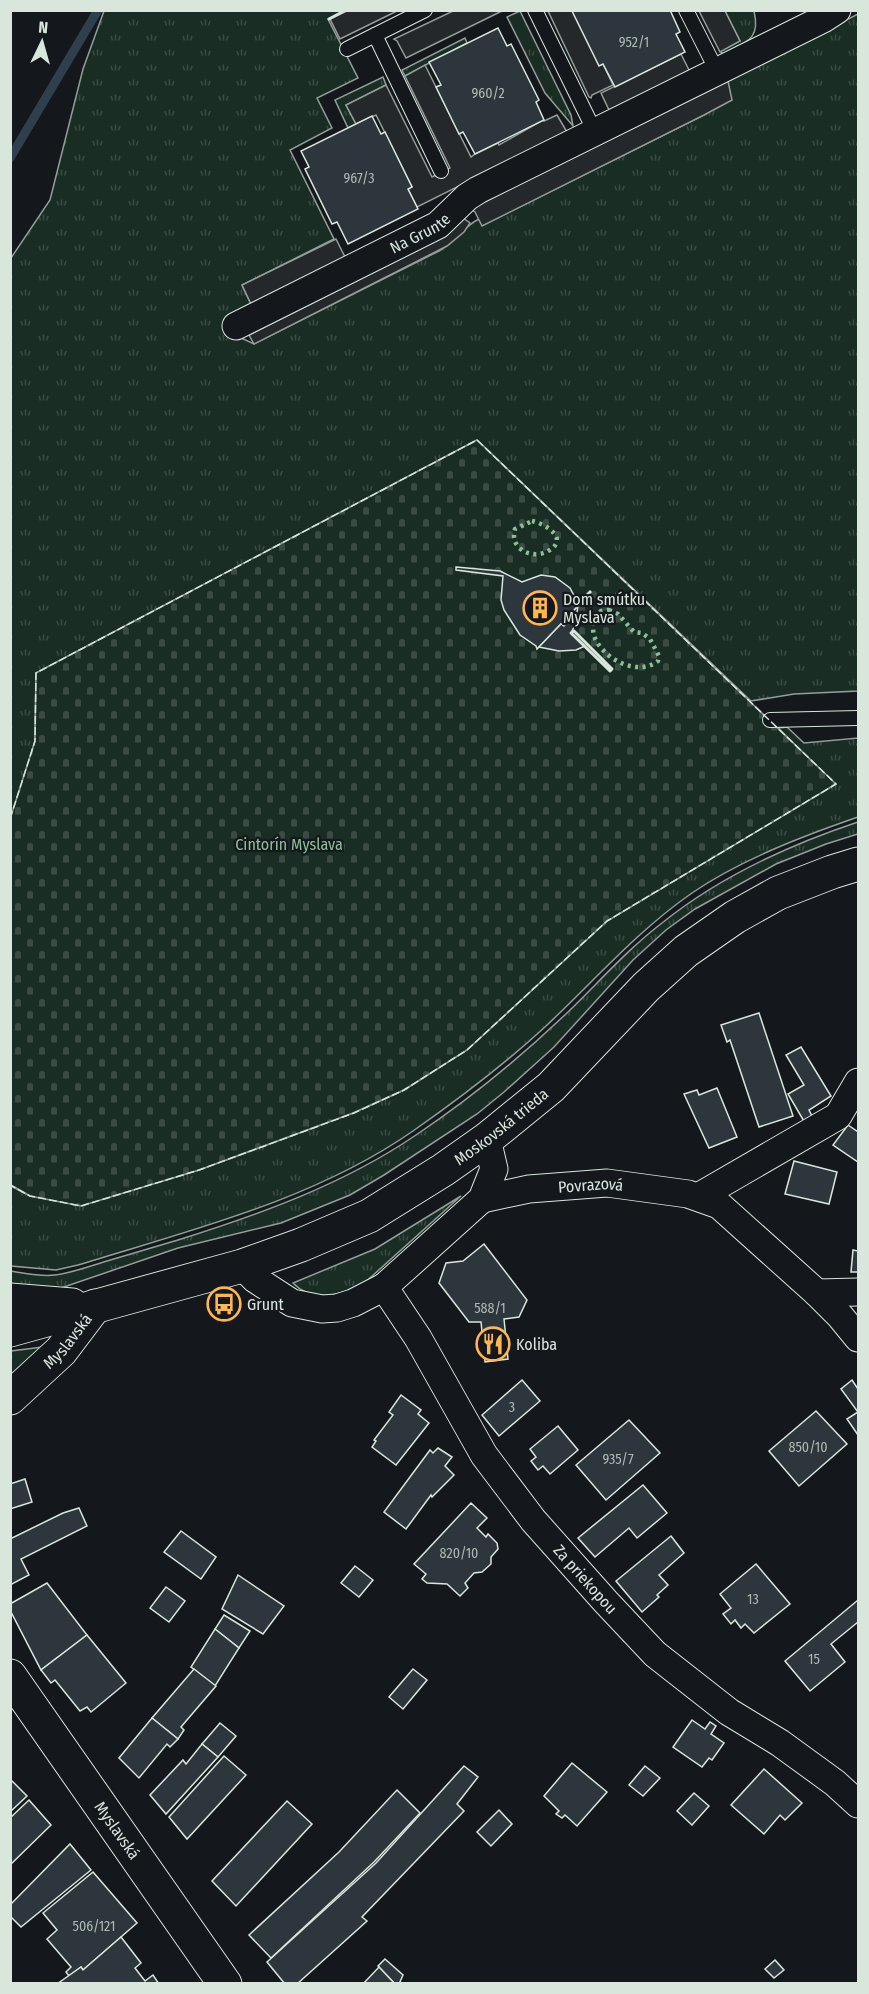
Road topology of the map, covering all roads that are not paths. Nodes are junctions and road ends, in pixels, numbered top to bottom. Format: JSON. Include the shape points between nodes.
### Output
{"nodes":[{"id":1,"x":424,"y":10,"type":"edge"},
{"id":2,"x":535,"y":10,"type":"edge"},
{"id":3,"x":686,"y":10,"type":"edge"},
{"id":4,"x":837,"y":10,"type":"edge"},
{"id":5,"x":375,"y":35,"type":"junction"},
{"id":6,"x":347,"y":49,"type":"dead end"},
{"id":7,"x":717,"y":71,"type":"junction"},
{"id":8,"x":595,"y":132,"type":"junction"},
{"id":9,"x":441,"y":171,"type":"dead end"},
{"id":10,"x":236,"y":326,"type":"dead end"},
{"id":11,"x":858,"y":718,"type":"edge"},
{"id":12,"x":770,"y":720,"type":"dead end"},
{"id":13,"x":858,"y":864,"type":"edge"},
{"id":14,"x":858,"y":1082,"type":"edge"},
{"id":15,"x":487,"y":1139,"type":"junction"},
{"id":16,"x":698,"y":1197,"type":"junction"},
{"id":17,"x":482,"y":1200,"type":"junction"},
{"id":18,"x":242,"y":1266,"type":"junction"},
{"id":19,"x":384,"y":1287,"type":"junction"},
{"id":20,"x":858,"y":1292,"type":"edge"},
{"id":21,"x":817,"y":1293,"type":"junction"},
{"id":22,"x":10,"y":1300,"type":"edge"},
{"id":23,"x":95,"y":1306,"type":"junction"},
{"id":24,"x":10,"y":1330,"type":"edge"},
{"id":25,"x":858,"y":1338,"type":"edge"},
{"id":26,"x":10,"y":1398,"type":"edge"},
{"id":27,"x":11,"y":1677,"type":"edge"},
{"id":28,"x":858,"y":1804,"type":"edge"},
{"id":29,"x":225,"y":1983,"type":"edge"}],
"edges":[{"from":1,"to":5,"type":"lane"},
{"from":2,"to":8,"type":"lane"},
{"from":3,"to":7,"type":"lane"},
{"from":4,"to":7,"type":"street","name":"Na Grunte"},
{"from":5,"to":6,"type":"lane"},
{"from":5,"to":9,"type":"lane"},
{"from":7,"to":8,"type":"street","name":"Na Grunte"},
{"from":8,"to":10,"type":"street","name":"Na Grunte","via":[[467,197],[438,225]]},
{"from":11,"to":12,"type":"lane"},
{"from":13,"to":15,"type":"street","name":"Moskovská trieda","via":[[778,893],[686,951],[646,987],[551,1087]]},
{"from":14,"to":16,"type":"street","via":[[838,1116]]},
{"from":15,"to":17,"type":"street","via":[[494,1169]]},
{"from":15,"to":18,"type":"street","name":"Moskovská trieda","via":[[369,1216]]},
{"from":16,"to":17,"type":"street","name":"Povrazová","via":[[607,1183],[529,1189]]},
{"from":16,"to":21,"type":"street","name":"Povrazová","via":[[719,1205]]},
{"from":17,"to":19,"type":"street"},
{"from":18,"to":19,"type":"street","via":[[255,1280],[292,1303],[307,1307],[337,1308]]},
{"from":18,"to":23,"type":"street","name":"Moskovská trieda"},
{"from":19,"to":28,"type":"street","name":"Za priekopou","via":[[418,1338],[484,1455],[533,1520],[606,1602],[655,1654],[729,1712],[835,1783]]},
{"from":20,"to":21,"type":"street"},
{"from":21,"to":25,"type":"street","name":"Povrazová"},
{"from":22,"to":23,"type":"street","name":"Moskovská trieda"},
{"from":23,"to":24,"type":"street","name":"Moskovská trieda"},
{"from":23,"to":26,"type":"street","name":"Myslavská","via":[[62,1351]]},
{"from":27,"to":29,"type":"street","name":"Myslavská"}]}
